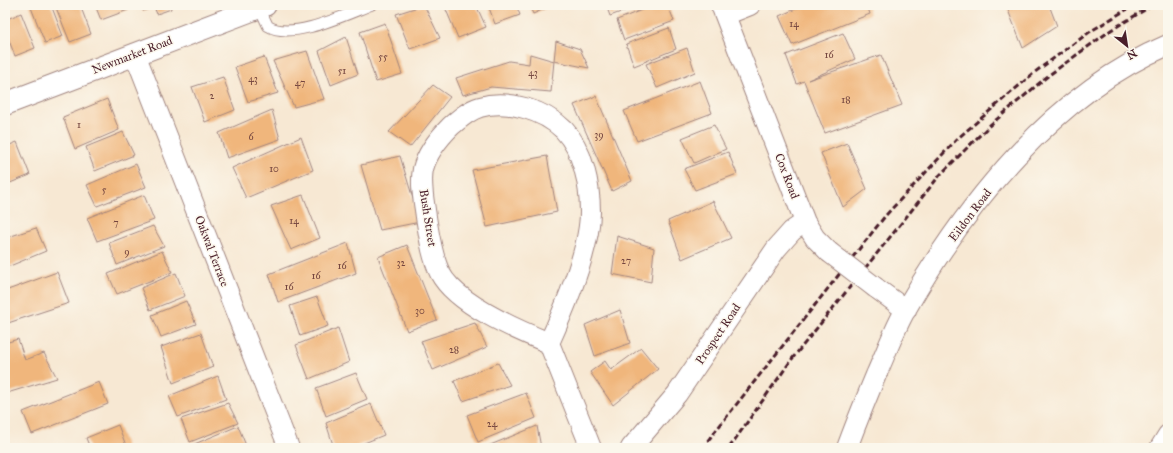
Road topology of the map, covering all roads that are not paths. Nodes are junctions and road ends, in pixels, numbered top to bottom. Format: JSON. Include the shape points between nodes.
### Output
{"nodes":[{"id":1,"x":371,"y":5,"type":"edge"},
{"id":2,"x":750,"y":5,"type":"edge"},
{"id":3,"x":262,"y":6,"type":"edge"},
{"id":4,"x":723,"y":10,"type":"edge"},
{"id":5,"x":1168,"y":44,"type":"edge"},
{"id":6,"x":135,"y":54,"type":"junction"},
{"id":7,"x":5,"y":104,"type":"edge"},
{"id":8,"x":805,"y":222,"type":"junction"},
{"id":9,"x":906,"y":310,"type":"junction"},
{"id":10,"x":549,"y":343,"type":"junction"},
{"id":11,"x":1168,"y":435,"type":"edge"},
{"id":12,"x":289,"y":448,"type":"edge"},
{"id":13,"x":591,"y":448,"type":"edge"},
{"id":14,"x":631,"y":448,"type":"edge"},
{"id":15,"x":847,"y":448,"type":"edge"},
{"id":16,"x":1160,"y":448,"type":"edge"}],
"edges":[{"from":1,"to":3,"type":"lane","name":"Newmarket Road","via":[[311,26],[282,31],[268,26]]},
{"from":2,"to":4,"type":"street"},
{"from":3,"to":6,"type":"main road","name":"Newmarket Road"},
{"from":4,"to":8,"type":"street","name":"Cox Road"},
{"from":5,"to":9,"type":"street","name":"Eildon Road","via":[[1113,73],[1087,92],[1020,152],[952,237]]},
{"from":6,"to":7,"type":"main road","name":"Newmarket Road"},
{"from":6,"to":12,"type":"street","name":"Oakwal Terrace"},
{"from":8,"to":9,"type":"street","name":"Cox Road","bridge":true,"via":[[815,238],[829,252]]},
{"from":8,"to":14,"type":"street","name":"Prospect Road","via":[[792,231],[776,249],[677,394]]},
{"from":9,"to":15,"type":"street","name":"Eildon Road"},
{"from":10,"to":10,"type":"street","name":"Bush Street","via":[[522,332],[461,298],[445,282],[435,261],[423,197],[423,168],[441,136],[479,107],[494,104],[513,106],[532,110],[549,119],[564,130],[574,144],[582,164],[590,211],[588,232],[562,316]]},
{"from":10,"to":13,"type":"street"},
{"from":11,"to":16,"type":"street"}]}
